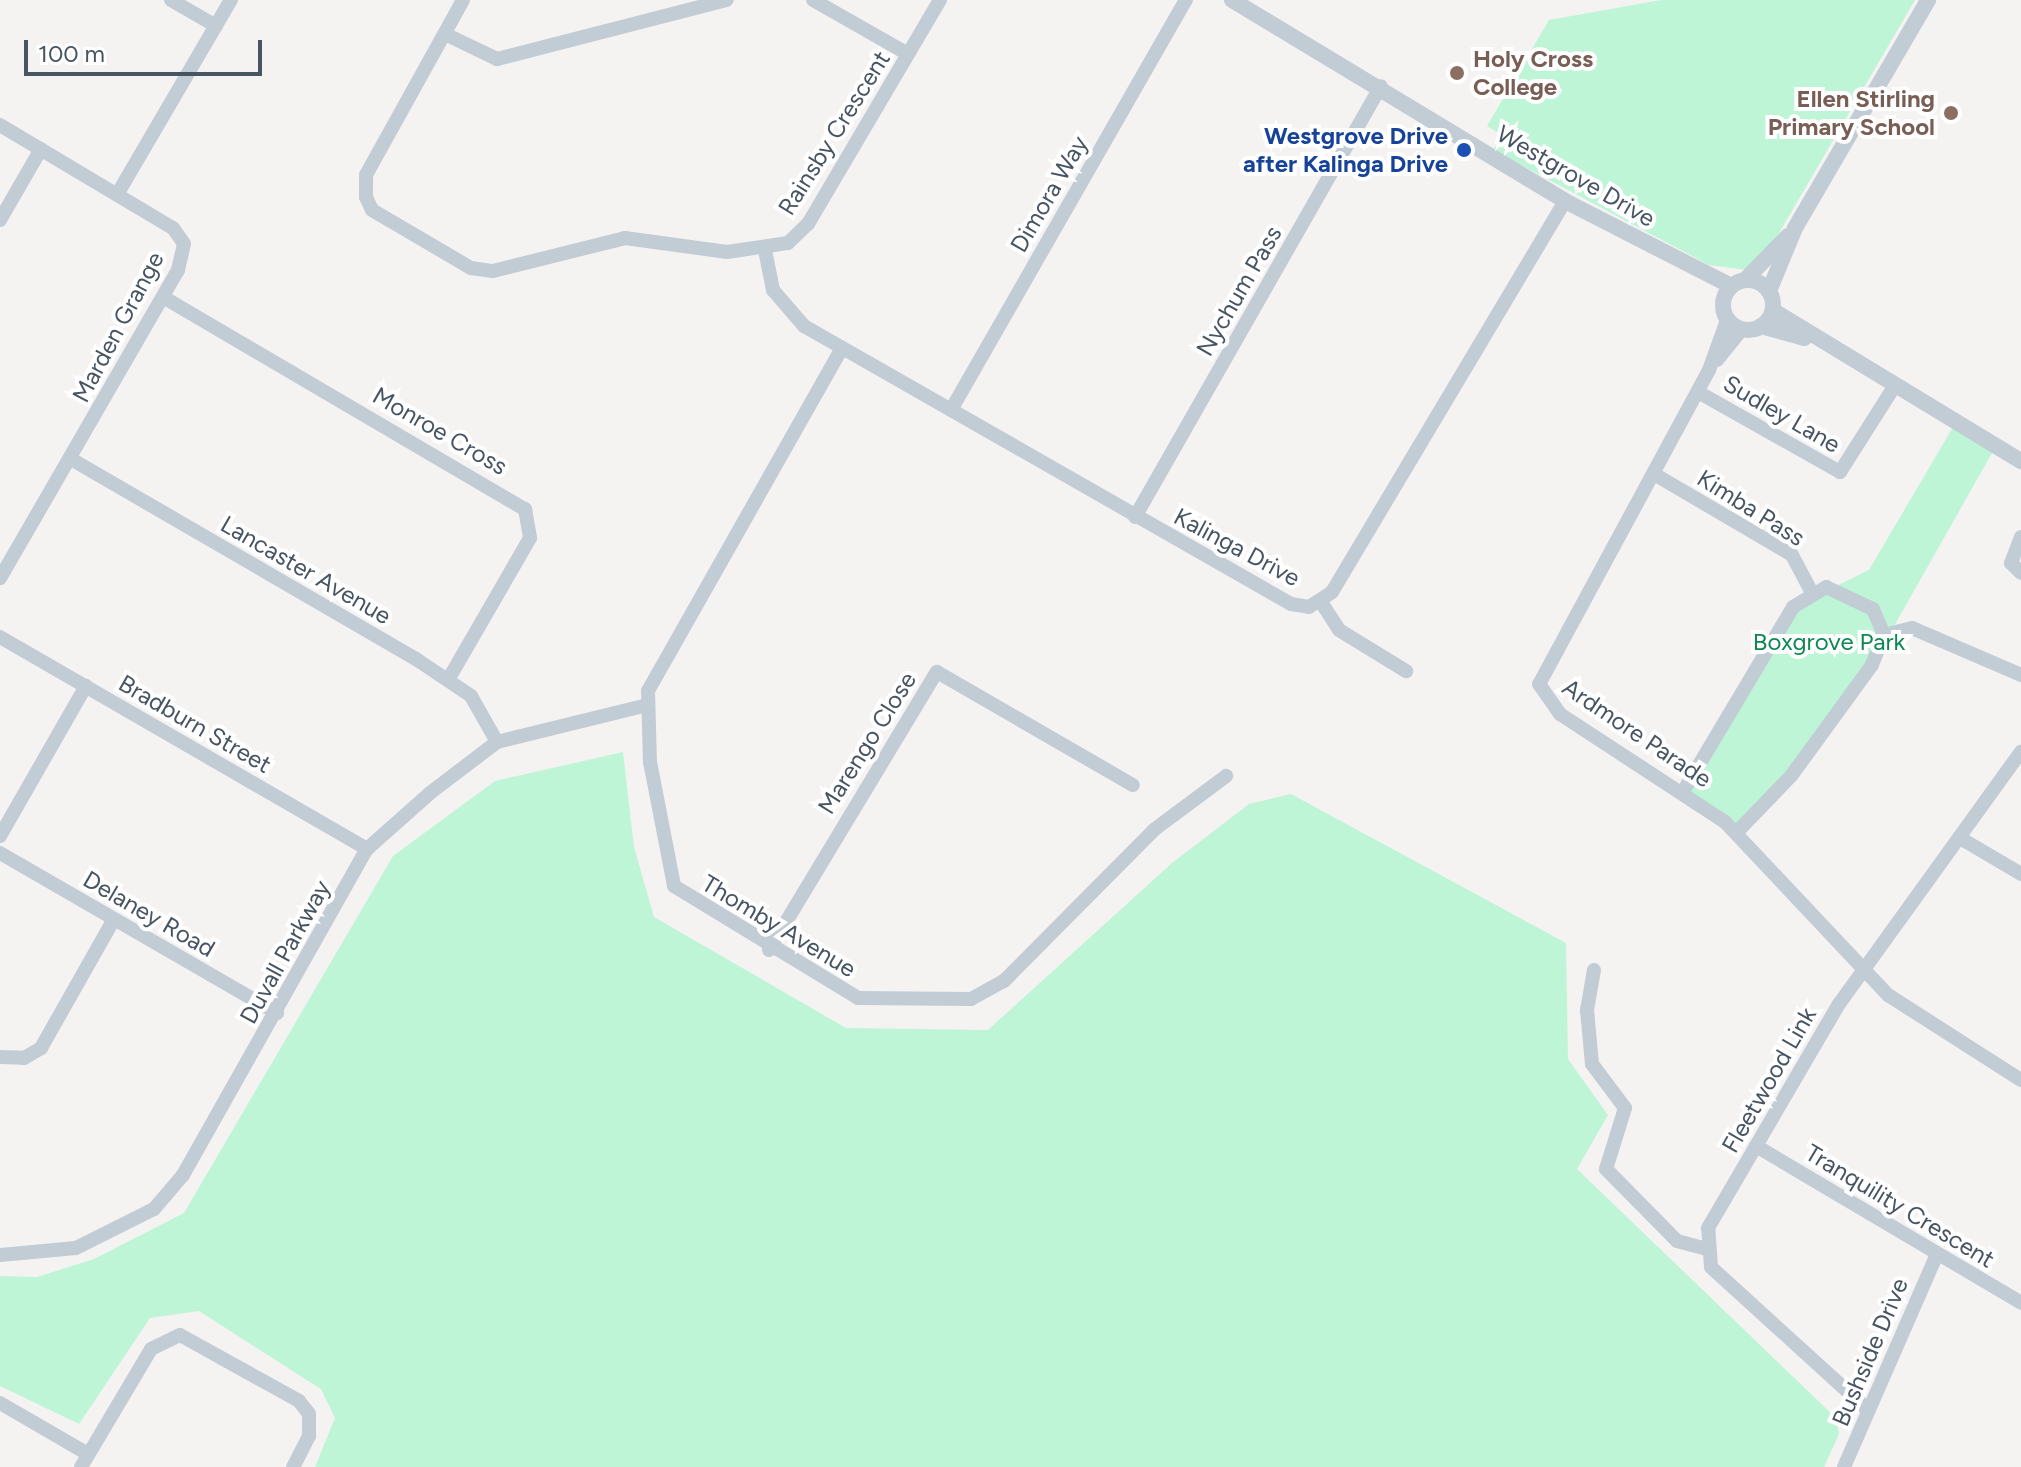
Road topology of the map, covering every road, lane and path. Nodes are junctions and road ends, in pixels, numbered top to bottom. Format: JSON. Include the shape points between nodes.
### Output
{"nodes":[{"id":1,"x":171,"y":0,"type":"edge"},
{"id":2,"x":231,"y":0,"type":"edge"},
{"id":3,"x":463,"y":0,"type":"edge"},
{"id":4,"x":727,"y":0,"type":"edge"},
{"id":5,"x":813,"y":0,"type":"edge"},
{"id":6,"x":940,"y":0,"type":"edge"},
{"id":7,"x":1186,"y":0,"type":"edge"},
{"id":8,"x":1232,"y":0,"type":"edge"},
{"id":9,"x":1928,"y":0,"type":"edge"},
{"id":10,"x":216,"y":26,"type":"junction"},
{"id":11,"x":445,"y":34,"type":"junction"},
{"id":12,"x":908,"y":54,"type":"junction"},
{"id":13,"x":1381,"y":86,"type":"junction"},
{"id":14,"x":0,"y":125,"type":"edge"},
{"id":15,"x":41,"y":149,"type":"junction"},
{"id":16,"x":118,"y":193,"type":"junction"},
{"id":17,"x":1565,"y":201,"type":"junction"},
{"id":18,"x":0,"y":220,"type":"edge"},
{"id":19,"x":1795,"y":228,"type":"junction"},
{"id":20,"x":765,"y":250,"type":"junction"},
{"id":21,"x":1733,"y":288,"type":"junction"},
{"id":22,"x":1769,"y":291,"type":"junction"},
{"id":23,"x":163,"y":297,"type":"junction"},
{"id":24,"x":1774,"y":311,"type":"junction"},
{"id":25,"x":1727,"y":320,"type":"junction"},
{"id":26,"x":1761,"y":326,"type":"junction"},
{"id":27,"x":1742,"y":329,"type":"junction"},
{"id":28,"x":1814,"y":341,"type":"junction"},
{"id":29,"x":842,"y":348,"type":"junction"},
{"id":30,"x":1709,"y":370,"type":"junction"},
{"id":31,"x":1894,"y":387,"type":"junction"},
{"id":32,"x":1698,"y":392,"type":"junction"},
{"id":33,"x":951,"y":410,"type":"junction"},
{"id":34,"x":71,"y":459,"type":"junction"},
{"id":35,"x":2021,"y":461,"type":"edge"},
{"id":36,"x":1654,"y":474,"type":"junction"},
{"id":37,"x":1135,"y":517,"type":"junction"},
{"id":38,"x":2021,"y":537,"type":"edge"},
{"id":39,"x":2021,"y":573,"type":"edge"},
{"id":40,"x":0,"y":578,"type":"edge"},
{"id":41,"x":1811,"y":591,"type":"junction"},
{"id":42,"x":1321,"y":602,"type":"junction"},
{"id":43,"x":1884,"y":635,"type":"junction"},
{"id":44,"x":0,"y":637,"type":"edge"},
{"id":45,"x":1406,"y":671,"type":"dead end"},
{"id":46,"x":2021,"y":675,"type":"edge"},
{"id":47,"x":448,"y":680,"type":"junction"},
{"id":48,"x":86,"y":686,"type":"junction"},
{"id":49,"x":648,"y":705,"type":"junction"},
{"id":50,"x":497,"y":742,"type":"junction"},
{"id":51,"x":2021,"y":752,"type":"edge"},
{"id":52,"x":1226,"y":776,"type":"dead end"},
{"id":53,"x":1133,"y":785,"type":"dead end"},
{"id":54,"x":1684,"y":790,"type":"junction"},
{"id":55,"x":1736,"y":833,"type":"junction"},
{"id":56,"x":0,"y":836,"type":"edge"},
{"id":57,"x":1960,"y":838,"type":"junction"},
{"id":58,"x":367,"y":849,"type":"junction"},
{"id":59,"x":0,"y":853,"type":"edge"},
{"id":60,"x":2021,"y":874,"type":"edge"},
{"id":61,"x":114,"y":919,"type":"junction"},
{"id":62,"x":769,"y":950,"type":"junction"},
{"id":63,"x":1594,"y":970,"type":"dead end"},
{"id":64,"x":1864,"y":972,"type":"junction"},
{"id":65,"x":277,"y":1013,"type":"junction"},
{"id":66,"x":0,"y":1057,"type":"edge"},
{"id":67,"x":2021,"y":1080,"type":"edge"},
{"id":68,"x":1756,"y":1146,"type":"junction"},
{"id":69,"x":1704,"y":1248,"type":"junction"},
{"id":70,"x":1937,"y":1254,"type":"junction"},
{"id":71,"x":0,"y":1255,"type":"edge"},
{"id":72,"x":2021,"y":1303,"type":"edge"},
{"id":73,"x":0,"y":1403,"type":"edge"},
{"id":74,"x":1868,"y":1410,"type":"junction"},
{"id":75,"x":84,"y":1460,"type":"edge"},
{"id":76,"x":293,"y":1467,"type":"edge"},
{"id":77,"x":1844,"y":1467,"type":"edge"}],
"edges":[{"from":1,"to":10,"type":"street"},
{"from":2,"to":10,"type":"street"},
{"from":3,"to":11,"type":"street"},
{"from":4,"to":11,"type":"street","via":[[497,59]]},
{"from":5,"to":12,"type":"street"},
{"from":6,"to":12,"type":"street","name":"Rainsby Crescent"},
{"from":7,"to":33,"type":"street","name":"Dimora Way"},
{"from":8,"to":13,"type":"street","name":"Westgrove Drive"},
{"from":9,"to":19,"type":"street"},
{"from":10,"to":16,"type":"street"},
{"from":11,"to":20,"type":"street","via":[[366,175],[372,210],[471,268],[493,271],[625,238]]},
{"from":12,"to":20,"type":"street","name":"Rainsby Crescent","via":[[808,224]]},
{"from":13,"to":17,"type":"street","name":"Westgrove Drive"},
{"from":13,"to":37,"type":"street","name":"Nychum Pass"},
{"from":14,"to":15,"type":"street","name":"Marden Grange"},
{"from":15,"to":16,"type":"street","name":"Marden Grange"},
{"from":15,"to":18,"type":"street"},
{"from":16,"to":23,"type":"street","name":"Marden Grange","via":[[173,228],[184,244]]},
{"from":17,"to":21,"type":"street","name":"Westgrove Drive"},
{"from":17,"to":42,"type":"street","name":"Kalinga Drive"},
{"from":19,"to":21,"type":"street"},
{"from":19,"to":22,"type":"street"},
{"from":20,"to":29,"type":"street","name":"Kalinga Drive","via":[[787,313]]},
{"from":21,"to":22,"type":"street","name":"Westgrove Drive"},
{"from":21,"to":25,"type":"street"},
{"from":22,"to":24,"type":"street"},
{"from":23,"to":34,"type":"street","name":"Marden Grange"},
{"from":23,"to":47,"type":"street","name":"Monroe Cross","via":[[525,509],[530,538]]},
{"from":24,"to":26,"type":"street"},
{"from":24,"to":28,"type":"street"},
{"from":25,"to":27,"type":"street"},
{"from":25,"to":30,"type":"street","name":"Ardmore Parade"},
{"from":26,"to":27,"type":"street"},
{"from":26,"to":28,"type":"street"},
{"from":27,"to":30,"type":"street","name":"Ardmore Parade"},
{"from":28,"to":31,"type":"street"},
{"from":29,"to":33,"type":"street","name":"Kalinga Drive"},
{"from":29,"to":49,"type":"street","name":"Thomby Avenue","via":[[659,661]]},
{"from":30,"to":32,"type":"street","name":"Ardmore Parade"},
{"from":31,"to":32,"type":"street","name":"Sudley Lane","via":[[1840,472]]},
{"from":31,"to":35,"type":"street"},
{"from":32,"to":36,"type":"street","name":"Ardmore Parade"},
{"from":33,"to":37,"type":"street","name":"Kalinga Drive"},
{"from":34,"to":40,"type":"street","name":"Marden Grange"},
{"from":34,"to":47,"type":"street","name":"Lancaster Avenue"},
{"from":36,"to":41,"type":"street","name":"Kimba Pass","via":[[1792,555]]},
{"from":36,"to":54,"type":"street","name":"Ardmore Parade","via":[[1539,684],[1560,714]]},
{"from":37,"to":42,"type":"street","name":"Kalinga Drive","via":[[1291,604]]},
{"from":38,"to":39,"type":"street","via":[[2011,563]]},
{"from":41,"to":43,"type":"street","via":[[1844,592],[1873,609]]},
{"from":41,"to":54,"type":"street","via":[[1793,607]]},
{"from":42,"to":45,"type":"street","via":[[1339,630]]},
{"from":43,"to":46,"type":"street","via":[[1912,628]]},
{"from":43,"to":55,"type":"street","via":[[1872,665],[1801,761]]},
{"from":44,"to":48,"type":"street","name":"Bradburn Street"},
{"from":47,"to":50,"type":"street","name":"Lancaster Avenue","via":[[471,696]]},
{"from":48,"to":56,"type":"street"},
{"from":48,"to":58,"type":"street","name":"Bradburn Street"},
{"from":49,"to":50,"type":"street","name":"Duvall Parkway"},
{"from":49,"to":62,"type":"street","name":"Thomby Avenue","via":[[674,886]]},
{"from":50,"to":58,"type":"street","name":"Duvall Parkway"},
{"from":51,"to":57,"type":"street","name":"Fleetwood Link"},
{"from":52,"to":62,"type":"street","name":"Thomby Avenue","via":[[1155,829],[1004,981],[971,999],[858,998]]},
{"from":53,"to":62,"type":"street","name":"Marengo Close","via":[[937,672]]},
{"from":54,"to":55,"type":"street","name":"Ardmore Parade"},
{"from":55,"to":64,"type":"street","name":"Ardmore Parade"},
{"from":57,"to":60,"type":"street"},
{"from":57,"to":64,"type":"street","name":"Fleetwood Link"},
{"from":58,"to":65,"type":"street","name":"Duvall Parkway"},
{"from":59,"to":61,"type":"street","name":"Delaney Road"},
{"from":61,"to":65,"type":"street","name":"Delaney Road"},
{"from":61,"to":66,"type":"street","via":[[41,1048],[24,1058]]},
{"from":63,"to":69,"type":"street","via":[[1587,1010],[1592,1064],[1625,1108],[1606,1169],[1677,1241]]},
{"from":64,"to":67,"type":"street","name":"Ardmore Parade"},
{"from":64,"to":68,"type":"street","name":"Fleetwood Link"},
{"from":65,"to":71,"type":"street","name":"Duvall Parkway","via":[[183,1175],[154,1209],[76,1248]]},
{"from":68,"to":69,"type":"street","name":"Fleetwood Link","via":[[1708,1228]]},
{"from":68,"to":70,"type":"street","name":"Tranquility Crescent"},
{"from":69,"to":74,"type":"street","via":[[1711,1267]]},
{"from":70,"to":72,"type":"street","name":"Tranquility Crescent"},
{"from":70,"to":74,"type":"street","name":"Bushside Drive"},
{"from":73,"to":75,"type":"street"},
{"from":74,"to":77,"type":"street","name":"Bushside Drive"},
{"from":75,"to":76,"type":"street","via":[[151,1349],[180,1335],[299,1401],[309,1414],[309,1436]]}]}
